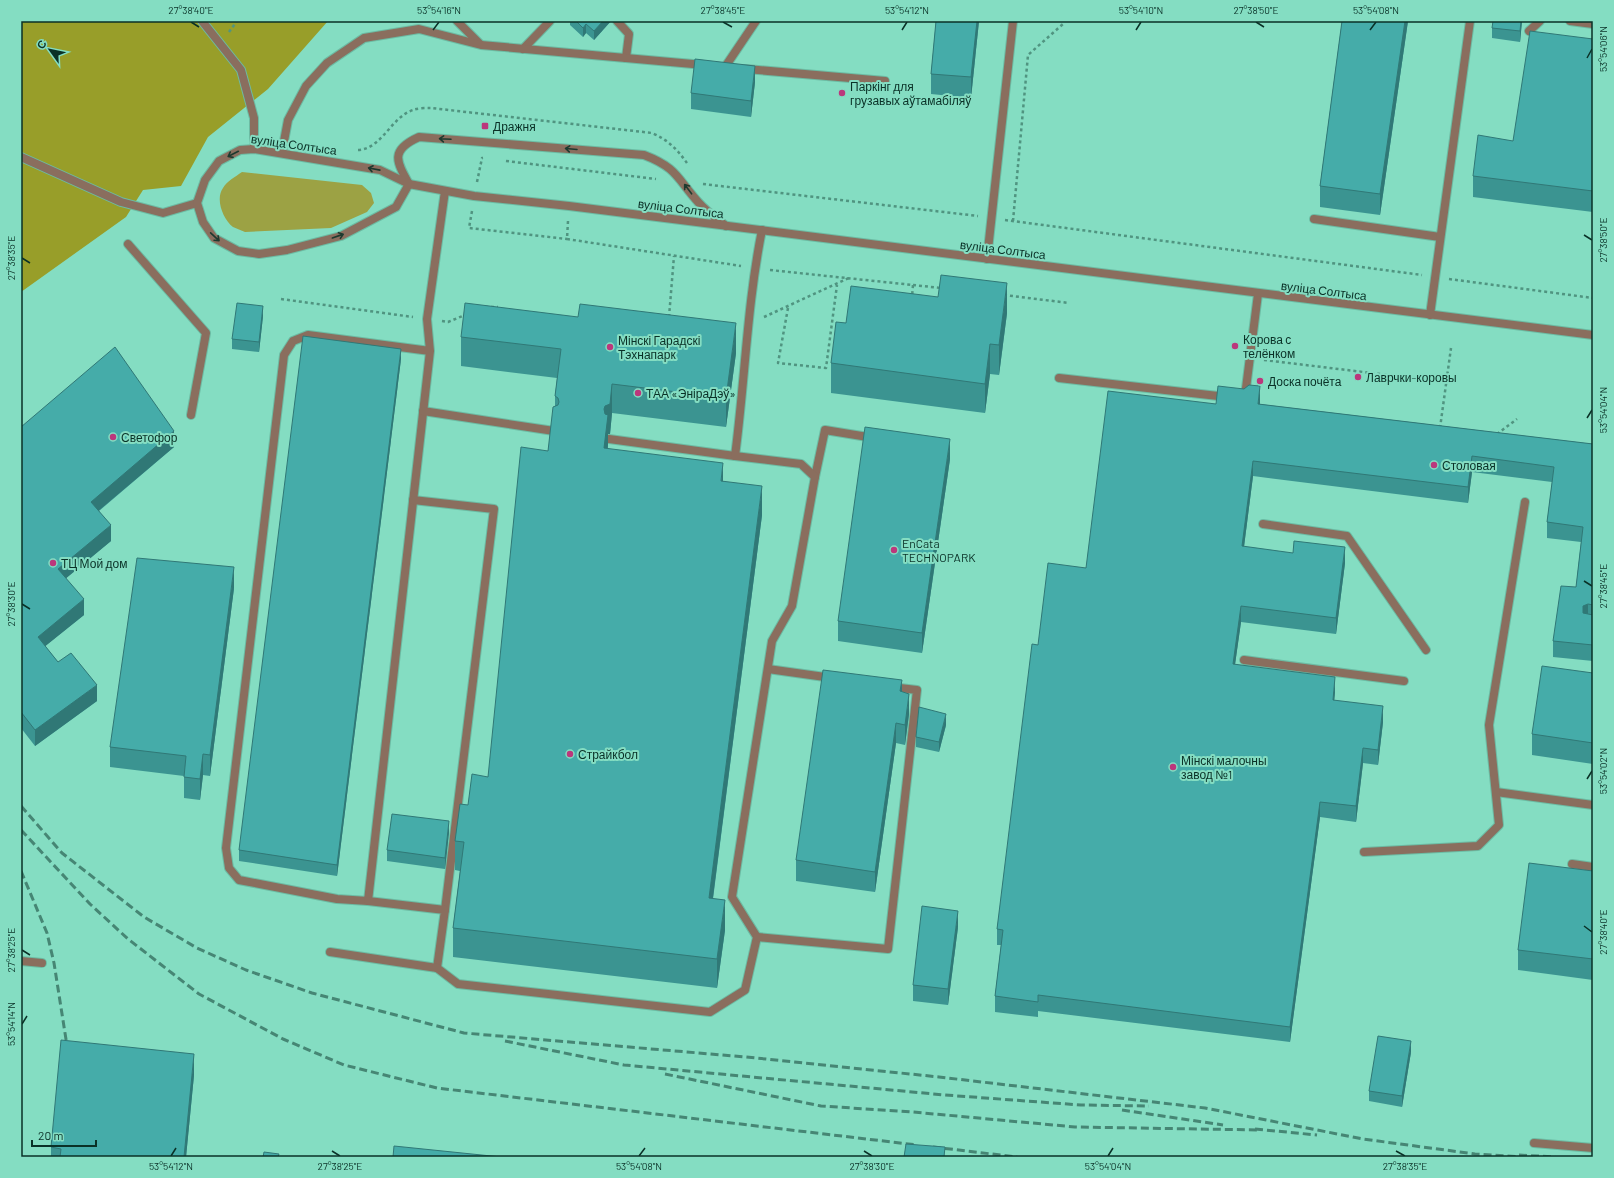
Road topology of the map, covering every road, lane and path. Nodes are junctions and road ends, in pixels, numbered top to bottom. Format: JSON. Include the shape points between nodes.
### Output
{"nodes":[{"id":1,"x":202,"y":21,"type":"edge"},
{"id":2,"x":457,"y":21,"type":"edge"},
{"id":3,"x":550,"y":21,"type":"edge"},
{"id":4,"x":617,"y":21,"type":"edge"},
{"id":5,"x":756,"y":21,"type":"edge"},
{"id":6,"x":1013,"y":21,"type":"edge"},
{"id":7,"x":1470,"y":21,"type":"edge"},
{"id":8,"x":1540,"y":21,"type":"edge"},
{"id":9,"x":1570,"y":21,"type":"edge"},
{"id":10,"x":1063,"y":24,"type":"dead end"},
{"id":11,"x":1593,"y":24,"type":"edge"},
{"id":12,"x":1529,"y":31,"type":"edge"},
{"id":13,"x":481,"y":45,"type":"junction"},
{"id":14,"x":523,"y":49,"type":"junction"},
{"id":15,"x":626,"y":58,"type":"junction"},
{"id":16,"x":725,"y":67,"type":"junction"},
{"id":17,"x":885,"y":81,"type":"dead end"},
{"id":18,"x":254,"y":149,"type":"junction"},
{"id":19,"x":282,"y":152,"type":"junction"},
{"id":20,"x":21,"y":156,"type":"edge"},
{"id":21,"x":489,"y":159,"type":"dead end"},
{"id":22,"x":505,"y":160,"type":"dead end"},
{"id":23,"x":683,"y":182,"type":"junction"},
{"id":24,"x":409,"y":184,"type":"junction"},
{"id":25,"x":445,"y":191,"type":"junction"},
{"id":26,"x":474,"y":196,"type":"junction"},
{"id":27,"x":197,"y":203,"type":"junction"},
{"id":28,"x":992,"y":218,"type":"junction"},
{"id":29,"x":1314,"y":219,"type":"dead end"},
{"id":30,"x":1013,"y":221,"type":"junction"},
{"id":31,"x":726,"y":226,"type":"junction"},
{"id":32,"x":762,"y":230,"type":"junction"},
{"id":33,"x":1440,"y":237,"type":"junction"},
{"id":34,"x":567,"y":239,"type":"dead end"},
{"id":35,"x":128,"y":244,"type":"dead end"},
{"id":36,"x":674,"y":256,"type":"dead end"},
{"id":37,"x":987,"y":259,"type":"junction"},
{"id":38,"x":1435,"y":277,"type":"junction"},
{"id":39,"x":849,"y":278,"type":"dead end"},
{"id":40,"x":837,"y":284,"type":"junction"},
{"id":41,"x":913,"y":285,"type":"dead end"},
{"id":42,"x":944,"y":289,"type":"edge"},
{"id":43,"x":1258,"y":294,"type":"junction"},
{"id":44,"x":999,"y":295,"type":"edge"},
{"id":45,"x":1593,"y":298,"type":"edge"},
{"id":46,"x":281,"y":299,"type":"dead end"},
{"id":47,"x":1069,"y":303,"type":"dead end"},
{"id":48,"x":788,"y":307,"type":"junction"},
{"id":49,"x":481,"y":308,"type":"edge"},
{"id":50,"x":503,"y":308,"type":"edge"},
{"id":51,"x":468,"y":314,"type":"edge"},
{"id":52,"x":1430,"y":315,"type":"junction"},
{"id":53,"x":427,"y":319,"type":"junction"},
{"id":54,"x":750,"y":322,"type":"junction"},
{"id":55,"x":669,"y":325,"type":"edge"},
{"id":56,"x":1593,"y":335,"type":"edge"},
{"id":57,"x":1451,"y":348,"type":"dead end"},
{"id":58,"x":430,"y":351,"type":"junction"},
{"id":59,"x":1249,"y":359,"type":"junction"},
{"id":60,"x":1059,"y":378,"type":"dead end"},
{"id":61,"x":1446,"y":382,"type":"junction"},
{"id":62,"x":423,"y":411,"type":"junction"},
{"id":63,"x":191,"y":415,"type":"dead end"},
{"id":64,"x":1517,"y":419,"type":"dead end"},
{"id":65,"x":1447,"y":428,"type":"edge"},
{"id":66,"x":554,"y":431,"type":"edge"},
{"id":67,"x":1489,"y":434,"type":"edge"},
{"id":68,"x":609,"y":439,"type":"dead end"},
{"id":69,"x":879,"y":439,"type":"edge"},
{"id":70,"x":735,"y":456,"type":"junction"},
{"id":71,"x":815,"y":477,"type":"junction"},
{"id":72,"x":413,"y":500,"type":"junction"},
{"id":73,"x":1524,"y":502,"type":"dead end"},
{"id":74,"x":1263,"y":524,"type":"dead end"},
{"id":75,"x":1426,"y":650,"type":"dead end"},
{"id":76,"x":1244,"y":660,"type":"dead end"},
{"id":77,"x":768,"y":669,"type":"junction"},
{"id":78,"x":838,"y":679,"type":"edge"},
{"id":79,"x":1404,"y":681,"type":"dead end"},
{"id":80,"x":886,"y":686,"type":"edge"},
{"id":81,"x":1496,"y":792,"type":"junction"},
{"id":82,"x":1593,"y":805,"type":"edge"},
{"id":83,"x":1364,"y":852,"type":"dead end"},
{"id":84,"x":1572,"y":864,"type":"dead end"},
{"id":85,"x":1593,"y":867,"type":"edge"},
{"id":86,"x":368,"y":901,"type":"junction"},
{"id":87,"x":445,"y":910,"type":"junction"},
{"id":88,"x":757,"y":937,"type":"junction"},
{"id":89,"x":330,"y":952,"type":"dead end"},
{"id":90,"x":21,"y":961,"type":"edge"},
{"id":91,"x":42,"y":963,"type":"dead end"},
{"id":92,"x":437,"y":968,"type":"junction"},
{"id":93,"x":1534,"y":1143,"type":"dead end"},
{"id":94,"x":1593,"y":1148,"type":"edge"}],
"edges":[{"from":1,"to":18,"type":"street","via":[[241,70],[254,118]]},
{"from":2,"to":13,"type":"street"},
{"from":3,"to":14,"type":"street"},
{"from":4,"to":15,"type":"street","via":[[630,34]]},
{"from":5,"to":16,"type":"street"},
{"from":6,"to":28,"type":"street"},
{"from":7,"to":33,"type":"street"},
{"from":8,"to":12,"type":"street"},
{"from":9,"to":11,"type":"street"},
{"from":10,"to":30,"type":"path","via":[[1028,55]]},
{"from":13,"to":14,"type":"street"},
{"from":13,"to":19,"type":"street","via":[[419,29],[364,38],[327,63],[306,86],[288,120]]},
{"from":14,"to":15,"type":"street"},
{"from":15,"to":16,"type":"street"},
{"from":16,"to":17,"type":"street"},
{"from":18,"to":19,"type":"street","name":"вуліца Солтыса"},
{"from":18,"to":27,"type":"street","name":"вуліца Солтыса","one_way":true,"via":[[240,150],[219,161],[205,180]]},
{"from":24,"to":19,"type":"street","name":"вуліца Солтыса","one_way":true,"via":[[380,170]]},
{"from":20,"to":27,"type":"street","via":[[121,202],[163,212]]},
{"from":21,"to":26,"type":"path","via":[[482,158]]},
{"from":22,"to":23,"type":"path"},
{"from":23,"to":24,"type":"street","one_way":true,"via":[[661,161],[644,155],[419,137],[407,143],[398,153],[398,164]]},
{"from":23,"to":28,"type":"path"},
{"from":31,"to":23,"type":"street","one_way":true,"via":[[700,204]]},
{"from":24,"to":25,"type":"street","name":"вуліца Солтыса"},
{"from":27,"to":24,"type":"street","one_way":true,"via":[[203,222],[214,238],[238,251],[259,254],[287,250],[341,236],[396,207]]},
{"from":25,"to":26,"type":"street","name":"вуліца Солтыса"},
{"from":25,"to":53,"type":"street"},
{"from":26,"to":31,"type":"street","name":"вуліца Солтыса"},
{"from":26,"to":34,"type":"path","via":[[469,228]]},
{"from":28,"to":30,"type":"path"},
{"from":28,"to":37,"type":"street"},
{"from":29,"to":33,"type":"street"},
{"from":30,"to":38,"type":"path"},
{"from":31,"to":32,"type":"street","name":"вуліца Солтыса"},
{"from":32,"to":37,"type":"street","name":"вуліца Солтыса"},
{"from":32,"to":54,"type":"street","via":[[754,268]]},
{"from":33,"to":38,"type":"street"},
{"from":35,"to":63,"type":"street","via":[[206,333]]},
{"from":36,"to":55,"type":"path"},
{"from":37,"to":43,"type":"street","name":"вуліца Солтыса"},
{"from":38,"to":45,"type":"path"},
{"from":38,"to":52,"type":"street"},
{"from":39,"to":40,"type":"path"},
{"from":40,"to":48,"type":"path"},
{"from":40,"to":48,"type":"path","via":[[826,368],[778,363]]},
{"from":41,"to":42,"type":"path"},
{"from":43,"to":52,"type":"street","name":"вуліца Солтыса"},
{"from":43,"to":59,"type":"street"},
{"from":44,"to":47,"type":"path"},
{"from":46,"to":53,"type":"path"},
{"from":48,"to":54,"type":"path"},
{"from":49,"to":50,"type":"path"},
{"from":51,"to":53,"type":"path","via":[[448,322]]},
{"from":52,"to":56,"type":"street","name":"вуліца Солтыса"},
{"from":53,"to":58,"type":"street"},
{"from":54,"to":70,"type":"street"},
{"from":57,"to":61,"type":"path"},
{"from":58,"to":62,"type":"street"},
{"from":58,"to":86,"type":"street","via":[[308,335],[293,341],[284,355],[226,848],[229,868],[239,880],[337,898]]},
{"from":59,"to":60,"type":"street","via":[[1244,399]]},
{"from":59,"to":61,"type":"path"},
{"from":61,"to":65,"type":"path","via":[[1440,428]]},
{"from":62,"to":66,"type":"street"},
{"from":62,"to":72,"type":"street"},
{"from":64,"to":67,"type":"path","via":[[1496,435]]},
{"from":68,"to":70,"type":"street"},
{"from":69,"to":71,"type":"street","via":[[825,430]]},
{"from":70,"to":71,"type":"street","via":[[801,464]]},
{"from":71,"to":77,"type":"street","via":[[792,606],[772,641]]},
{"from":72,"to":86,"type":"street"},
{"from":72,"to":87,"type":"street","via":[[494,509]]},
{"from":73,"to":81,"type":"street","via":[[1489,725]]},
{"from":74,"to":75,"type":"street","via":[[1347,536]]},
{"from":76,"to":79,"type":"street"},
{"from":77,"to":78,"type":"street"},
{"from":77,"to":88,"type":"street","via":[[732,897]]},
{"from":80,"to":88,"type":"street","via":[[917,690],[888,949]]},
{"from":81,"to":82,"type":"street"},
{"from":81,"to":83,"type":"street","via":[[1500,825],[1478,846]]},
{"from":84,"to":85,"type":"street"},
{"from":86,"to":87,"type":"street"},
{"from":87,"to":92,"type":"street"},
{"from":88,"to":92,"type":"street","via":[[745,990],[710,1012],[458,984]]},
{"from":89,"to":92,"type":"street"},
{"from":90,"to":91,"type":"street"},
{"from":93,"to":94,"type":"street"}]}
